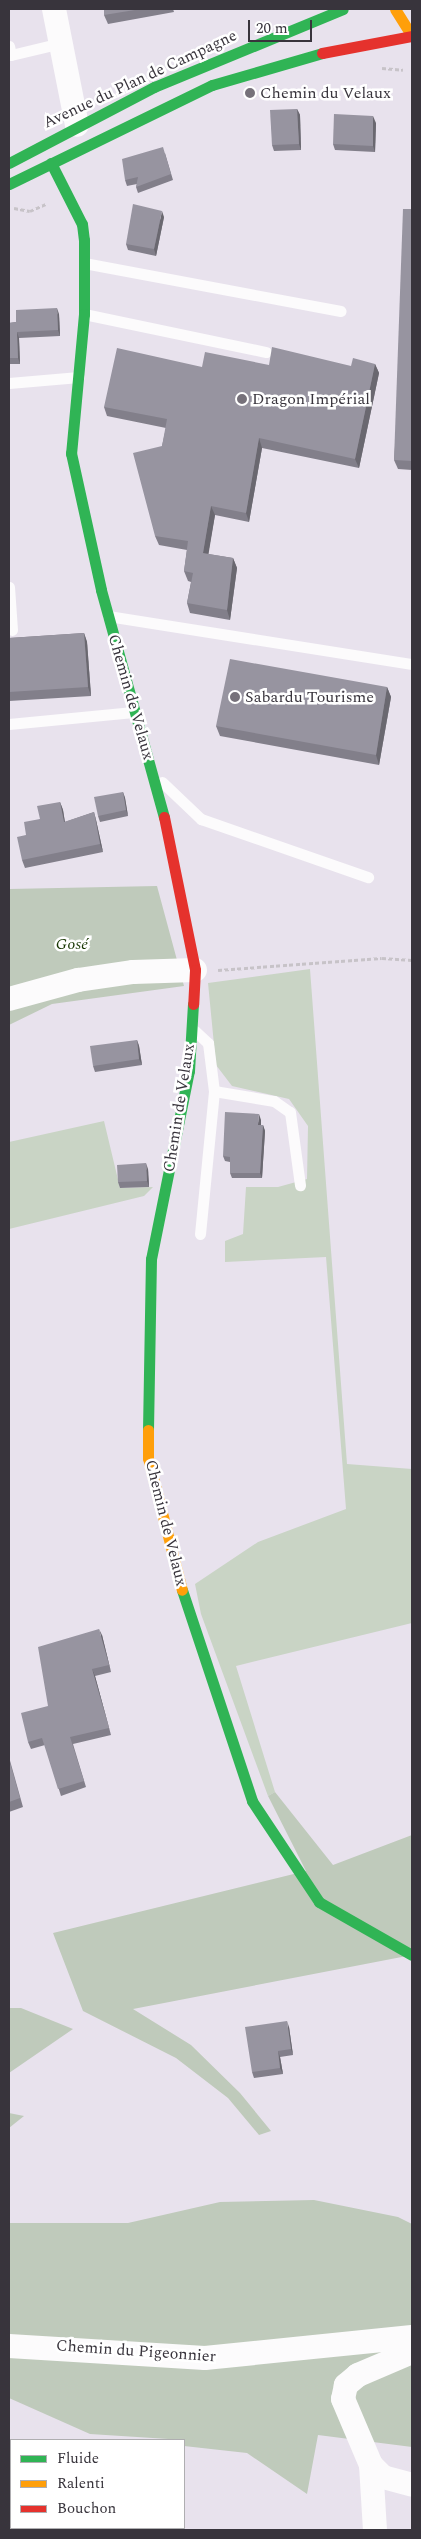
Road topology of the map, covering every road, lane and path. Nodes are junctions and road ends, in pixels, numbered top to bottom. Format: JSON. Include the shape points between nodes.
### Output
{"nodes":[{"id":1,"x":54,"y":9,"type":"edge"},
{"id":2,"x":343,"y":9,"type":"edge"},
{"id":3,"x":395,"y":9,"type":"edge"},
{"id":4,"x":412,"y":36,"type":"edge"},
{"id":5,"x":61,"y":43,"type":"junction"},
{"id":6,"x":9,"y":53,"type":"edge"},
{"id":7,"x":77,"y":125,"type":"junction"},
{"id":8,"x":9,"y":163,"type":"edge"},
{"id":9,"x":50,"y":163,"type":"junction"},
{"id":10,"x":9,"y":184,"type":"edge"},
{"id":11,"x":69,"y":192,"type":"junction"},
{"id":12,"x":9,"y":209,"type":"edge"},
{"id":13,"x":84,"y":263,"type":"junction"},
{"id":14,"x":341,"y":311,"type":"dead end"},
{"id":15,"x":84,"y":314,"type":"junction"},
{"id":16,"x":266,"y":352,"type":"dead end"},
{"id":17,"x":79,"y":377,"type":"junction"},
{"id":18,"x":9,"y":383,"type":"edge"},
{"id":19,"x":9,"y":587,"type":"edge"},
{"id":20,"x":108,"y":616,"type":"junction"},
{"id":21,"x":12,"y":630,"type":"dead end"},
{"id":22,"x":412,"y":664,"type":"edge"},
{"id":23,"x":133,"y":712,"type":"junction"},
{"id":24,"x":9,"y":724,"type":"edge"},
{"id":25,"x":151,"y":769,"type":"junction"},
{"id":26,"x":368,"y":878,"type":"dead end"},
{"id":27,"x":412,"y":960,"type":"edge"},
{"id":28,"x":195,"y":970,"type":"junction"},
{"id":29,"x":9,"y":999,"type":"edge"},
{"id":30,"x":192,"y":1028,"type":"junction"},
{"id":31,"x":214,"y":1091,"type":"junction"},
{"id":32,"x":300,"y":1185,"type":"dead end"},
{"id":33,"x":200,"y":1234,"type":"dead end"},
{"id":34,"x":412,"y":1955,"type":"edge"},
{"id":35,"x":412,"y":2337,"type":"edge"},
{"id":36,"x":9,"y":2346,"type":"edge"},
{"id":37,"x":412,"y":2352,"type":"edge"},
{"id":38,"x":371,"y":2465,"type":"junction"},
{"id":39,"x":412,"y":2484,"type":"edge"},
{"id":40,"x":376,"y":2530,"type":"edge"}],
"edges":[{"from":1,"to":5,"type":"street"},
{"from":2,"to":7,"type":"street","name":"Avenue du Plan de Campagne","via":[[238,49]]},
{"from":3,"to":4,"type":"street"},
{"from":4,"to":9,"type":"street","name":"Avenue du Plan de Campagne","via":[[332,50],[212,84]]},
{"from":5,"to":6,"type":"lane"},
{"from":5,"to":7,"type":"street"},
{"from":7,"to":8,"type":"street","name":"Avenue du Plan de Campagne"},
{"from":9,"to":10,"type":"street","name":"Avenue du Plan de Campagne"},
{"from":9,"to":11,"type":"street","name":"Chemin de Velaux"},
{"from":11,"to":12,"type":"path","via":[[30,211]]},
{"from":11,"to":13,"type":"street","name":"Chemin de Velaux","via":[[82,224]]},
{"from":13,"to":14,"type":"lane"},
{"from":13,"to":15,"type":"street","name":"Chemin de Velaux"},
{"from":15,"to":16,"type":"lane"},
{"from":15,"to":17,"type":"street","name":"Chemin de Velaux"},
{"from":17,"to":18,"type":"lane"},
{"from":17,"to":20,"type":"street","name":"Chemin de Velaux","via":[[71,453]]},
{"from":19,"to":21,"type":"lane"},
{"from":20,"to":22,"type":"lane"},
{"from":20,"to":23,"type":"street","name":"Chemin de Velaux"},
{"from":23,"to":24,"type":"lane"},
{"from":23,"to":25,"type":"street","name":"Chemin de Velaux"},
{"from":25,"to":26,"type":"lane","via":[[201,819]]},
{"from":25,"to":28,"type":"street","name":"Chemin de Velaux"},
{"from":27,"to":28,"type":"path"},
{"from":28,"to":29,"type":"street","via":[[87,979]]},
{"from":28,"to":30,"type":"street","name":"Chemin de Velaux"},
{"from":30,"to":31,"type":"lane","via":[[208,1043]]},
{"from":30,"to":34,"type":"street","name":"Chemin de Velaux","via":[[189,1071],[151,1259],[148,1458],[184,1596],[252,1801],[319,1902]]},
{"from":31,"to":32,"type":"lane","via":[[274,1101],[290,1112]]},
{"from":31,"to":33,"type":"lane"},
{"from":35,"to":36,"type":"street","name":"Chemin du Pigeonnier","via":[[205,2358]]},
{"from":37,"to":38,"type":"street","via":[[358,2375],[346,2385],[342,2399],[346,2415]]},
{"from":38,"to":39,"type":"street","via":[[383,2477]]},
{"from":38,"to":40,"type":"street"}]}
